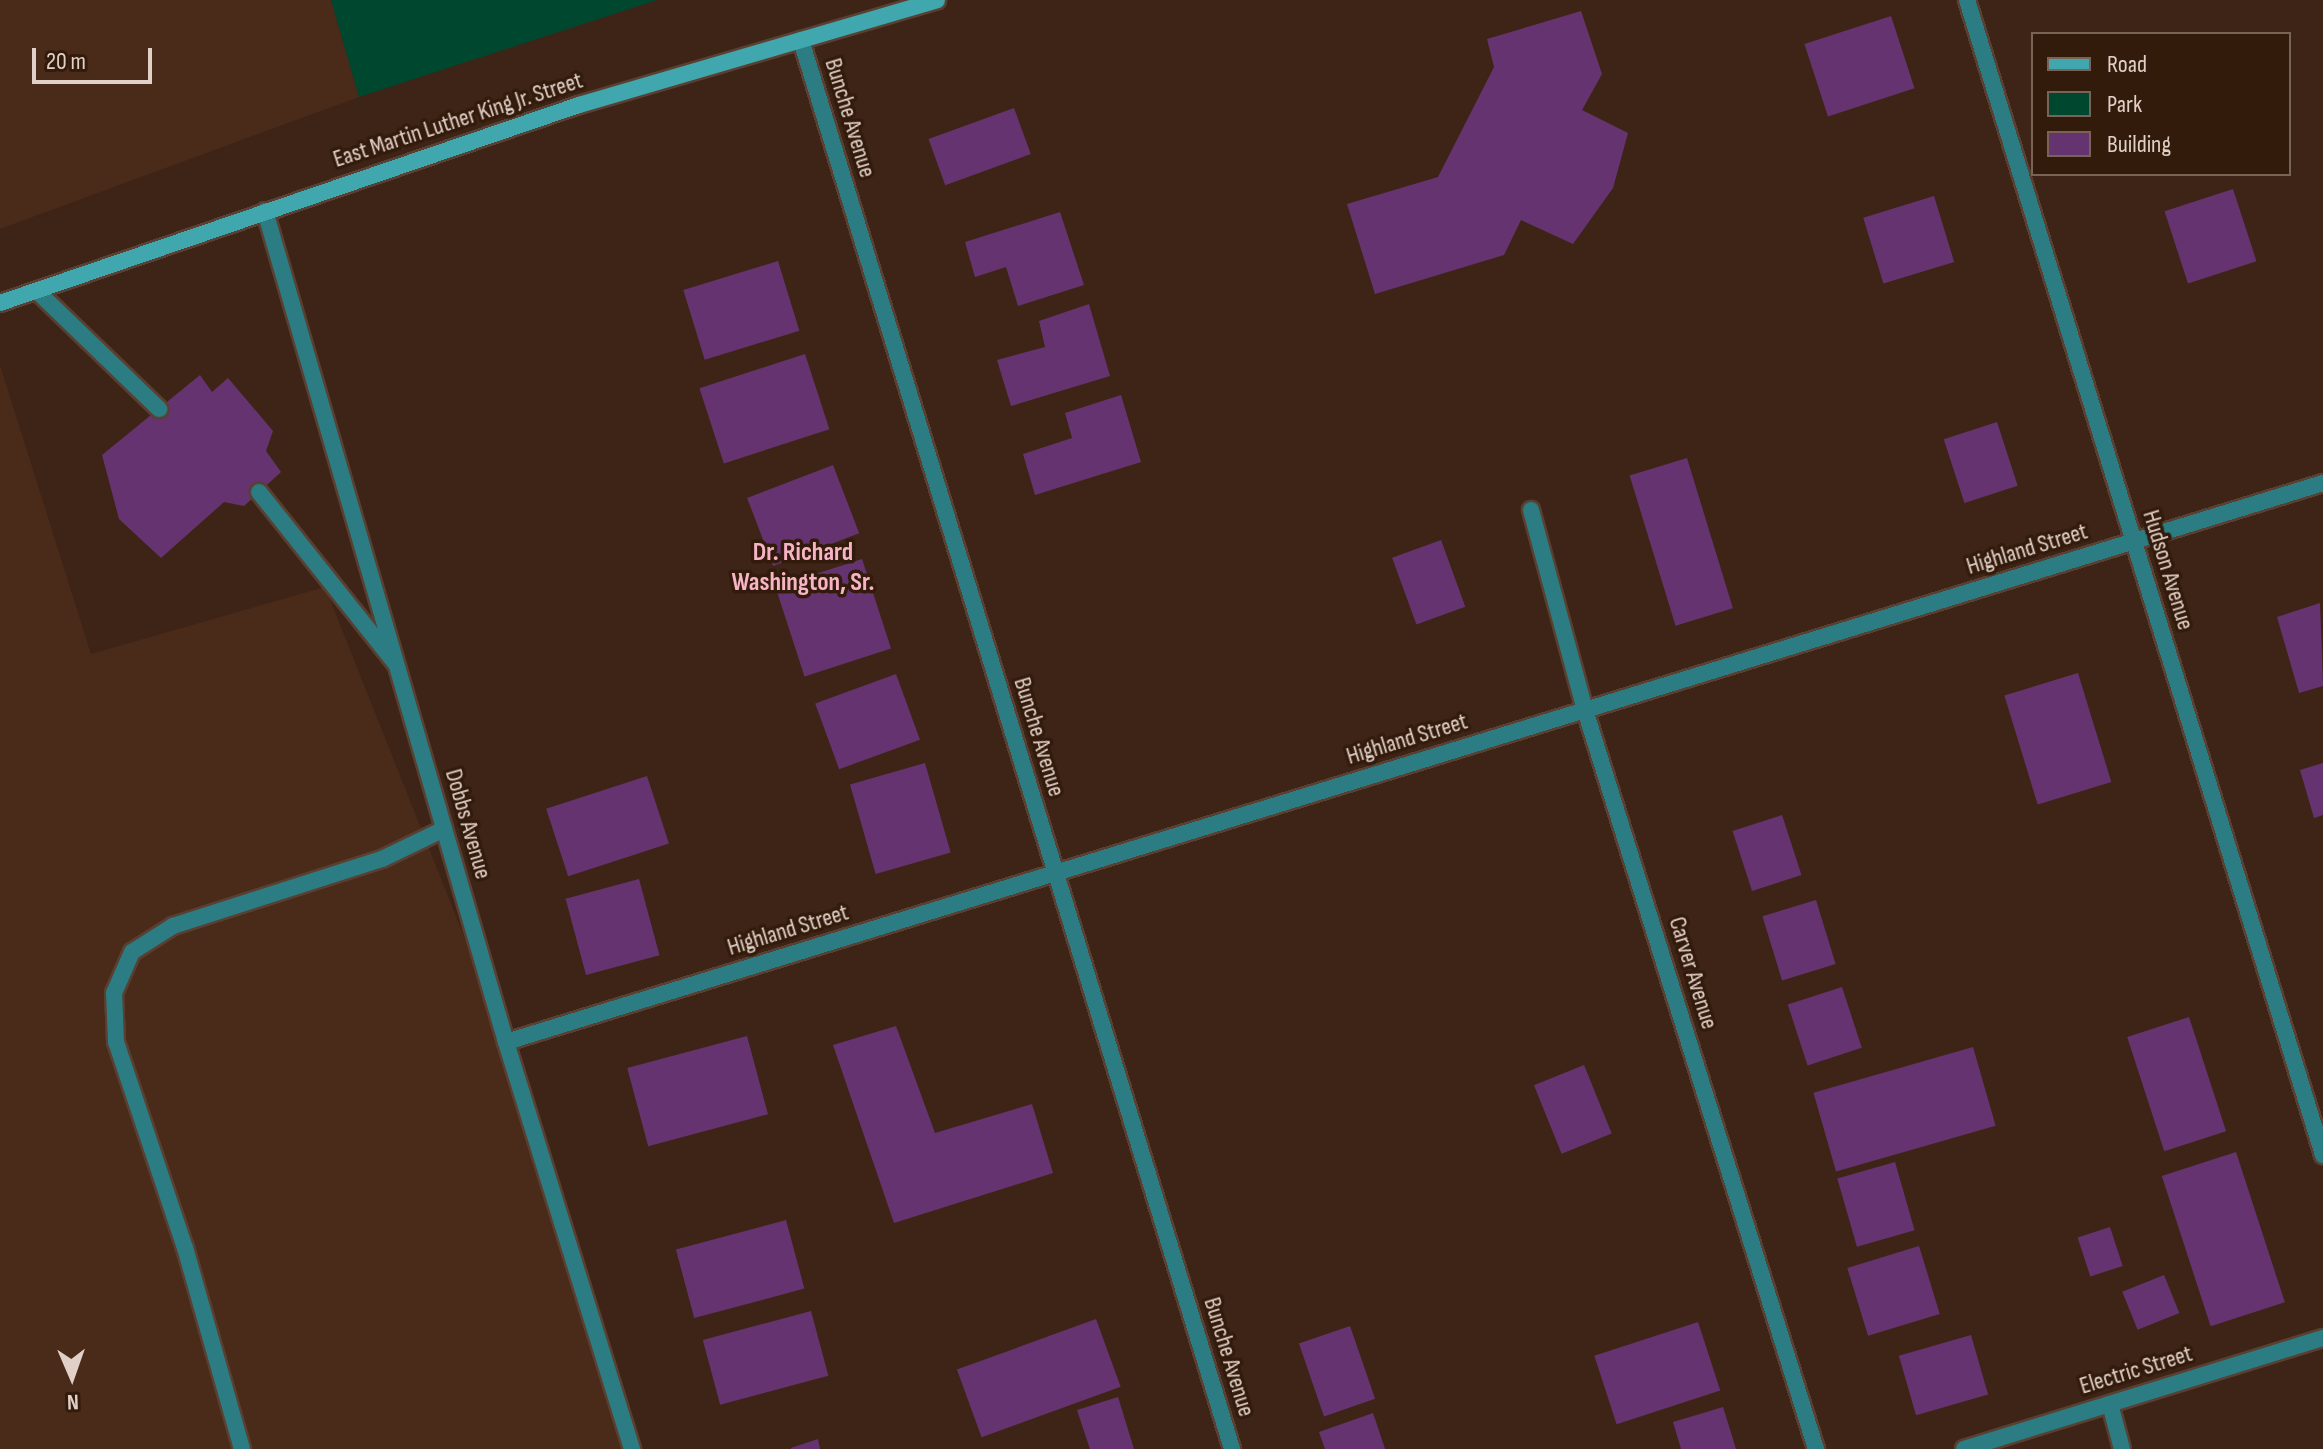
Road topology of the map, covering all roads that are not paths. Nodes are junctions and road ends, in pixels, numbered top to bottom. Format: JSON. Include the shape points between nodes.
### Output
{"nodes":[{"id":1,"x":937,"y":0,"type":"edge"},
{"id":2,"x":1967,"y":0,"type":"edge"},
{"id":3,"x":801,"y":40,"type":"junction"},
{"id":4,"x":265,"y":211,"type":"junction"},
{"id":5,"x":37,"y":291,"type":"junction"},
{"id":6,"x":0,"y":303,"type":"edge"},
{"id":7,"x":159,"y":409,"type":"dead end"},
{"id":8,"x":2323,"y":483,"type":"edge"},
{"id":9,"x":259,"y":492,"type":"dead end"},
{"id":10,"x":1531,"y":510,"type":"dead end"},
{"id":11,"x":2134,"y":541,"type":"junction"},
{"id":12,"x":396,"y":664,"type":"junction"},
{"id":13,"x":1585,"y":710,"type":"junction"},
{"id":14,"x":444,"y":829,"type":"junction"},
{"id":15,"x":1056,"y":872,"type":"junction"},
{"id":16,"x":506,"y":1042,"type":"junction"},
{"id":17,"x":2323,"y":1155,"type":"edge"},
{"id":18,"x":2323,"y":1338,"type":"edge"},
{"id":19,"x":2110,"y":1404,"type":"junction"},
{"id":20,"x":242,"y":1449,"type":"edge"},
{"id":21,"x":632,"y":1449,"type":"edge"},
{"id":22,"x":1232,"y":1449,"type":"edge"},
{"id":23,"x":1816,"y":1449,"type":"edge"},
{"id":24,"x":1964,"y":1449,"type":"edge"},
{"id":25,"x":2122,"y":1449,"type":"edge"}],
"edges":[{"from":1,"to":3,"type":"main road","name":"East Martin Luther King Jr. Street"},
{"from":2,"to":11,"type":"street","name":"Hudson Avenue"},
{"from":3,"to":4,"type":"main road","name":"East Martin Luther King Jr. Street","via":[[579,105]]},
{"from":3,"to":15,"type":"street","name":"Bunche Avenue"},
{"from":4,"to":5,"type":"main road","name":"East Martin Luther King Jr. Street"},
{"from":4,"to":12,"type":"street","name":"Dobbs Avenue"},
{"from":5,"to":6,"type":"main road","name":"East Martin Luther King Jr. Street"},
{"from":5,"to":7,"type":"street"},
{"from":8,"to":11,"type":"street","name":"Highland Street"},
{"from":9,"to":12,"type":"street"},
{"from":10,"to":13,"type":"street","name":"Carver Avenue"},
{"from":11,"to":13,"type":"street","name":"Highland Street"},
{"from":11,"to":17,"type":"street","name":"Hudson Avenue"},
{"from":12,"to":14,"type":"street","name":"Dobbs Avenue"},
{"from":13,"to":15,"type":"street","name":"Highland Street"},
{"from":13,"to":23,"type":"street","name":"Carver Avenue"},
{"from":14,"to":16,"type":"street","name":"Dobbs Avenue"},
{"from":14,"to":20,"type":"street","via":[[382,859],[173,926],[132,952],[114,993],[116,1042],[185,1248]]},
{"from":15,"to":16,"type":"street","name":"Highland Street"},
{"from":15,"to":22,"type":"street","name":"Bunche Avenue"},
{"from":16,"to":21,"type":"street","name":"Dobbs Avenue"},
{"from":18,"to":19,"type":"street","name":"Electric Street"},
{"from":19,"to":24,"type":"street","name":"Electric Street"},
{"from":19,"to":25,"type":"street"}]}
